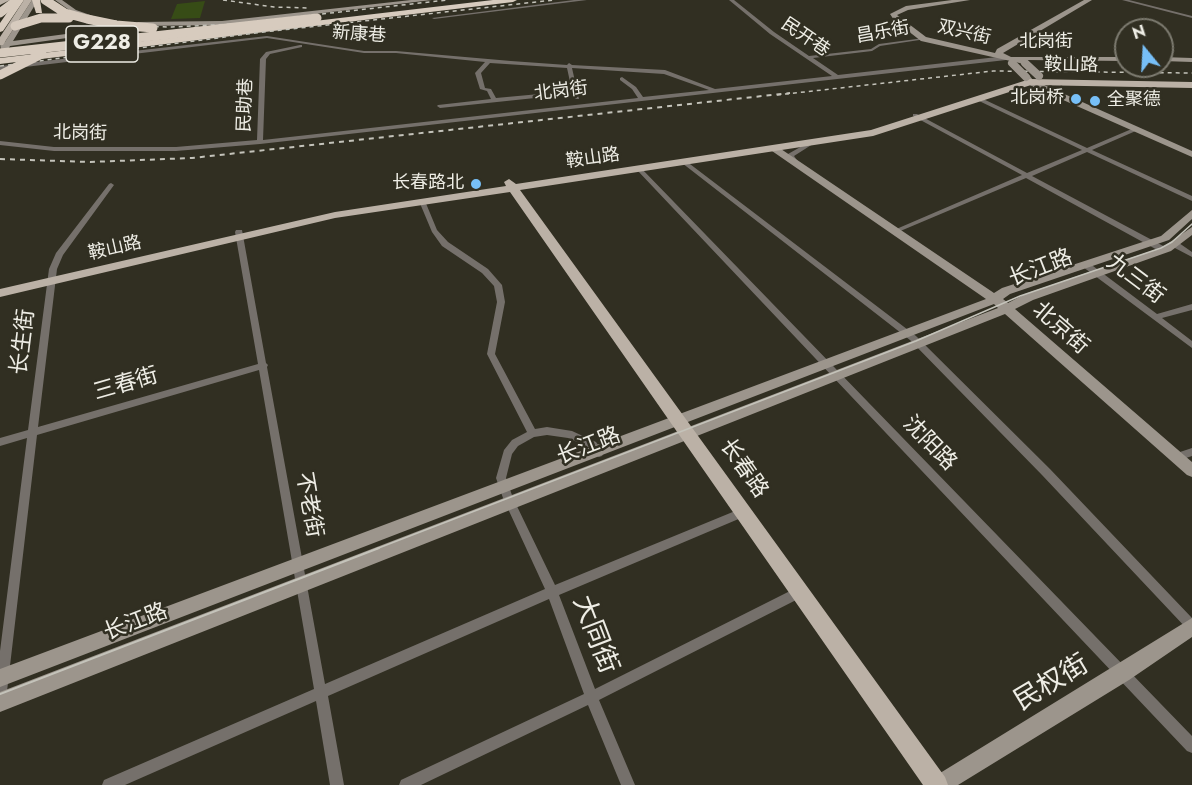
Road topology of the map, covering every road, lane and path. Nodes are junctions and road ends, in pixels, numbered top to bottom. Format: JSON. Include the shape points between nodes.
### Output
{"nodes":[{"id":1,"x":6,"y":0,"type":"edge"},
{"id":2,"x":11,"y":0,"type":"edge"},
{"id":3,"x":18,"y":0,"type":"edge"},
{"id":4,"x":32,"y":0,"type":"edge"},
{"id":5,"x":45,"y":0,"type":"edge"},
{"id":6,"x":58,"y":0,"type":"edge"},
{"id":7,"x":429,"y":0,"type":"edge"},
{"id":8,"x":465,"y":0,"type":"edge"},
{"id":9,"x":480,"y":0,"type":"edge"},
{"id":10,"x":513,"y":0,"type":"edge"},
{"id":11,"x":585,"y":0,"type":"edge"},
{"id":12,"x":731,"y":0,"type":"edge"},
{"id":13,"x":967,"y":0,"type":"edge"},
{"id":14,"x":1089,"y":0,"type":"edge"},
{"id":15,"x":1096,"y":0,"type":"edge"},
{"id":16,"x":1124,"y":0,"type":"edge"},
{"id":17,"x":0,"y":5,"type":"edge"},
{"id":18,"x":0,"y":13,"type":"edge"},
{"id":19,"x":384,"y":15,"type":"junction"},
{"id":20,"x":1192,"y":17,"type":"edge"},
{"id":21,"x":434,"y":18,"type":"dead end"},
{"id":22,"x":98,"y":19,"type":"junction"},
{"id":23,"x":317,"y":19,"type":"junction"},
{"id":24,"x":118,"y":21,"type":"junction"},
{"id":25,"x":0,"y":26,"type":"edge"},
{"id":26,"x":15,"y":26,"type":"junction"},
{"id":27,"x":214,"y":27,"type":"junction"},
{"id":28,"x":228,"y":33,"type":"junction"},
{"id":29,"x":44,"y":39,"type":"junction"},
{"id":30,"x":924,"y":39,"type":"junction"},
{"id":31,"x":1022,"y":42,"type":"junction"},
{"id":32,"x":297,"y":43,"type":"junction"},
{"id":33,"x":63,"y":44,"type":"junction"},
{"id":34,"x":322,"y":46,"type":"junction"},
{"id":35,"x":75,"y":47,"type":"junction"},
{"id":36,"x":286,"y":48,"type":"junction"},
{"id":37,"x":1,"y":50,"type":"edge"},
{"id":38,"x":810,"y":57,"type":"junction"},
{"id":39,"x":1022,"y":57,"type":"junction"},
{"id":40,"x":1003,"y":58,"type":"junction"},
{"id":41,"x":1114,"y":59,"type":"edge"},
{"id":42,"x":1174,"y":59,"type":"edge"},
{"id":43,"x":987,"y":60,"type":"joint"},
{"id":44,"x":1192,"y":60,"type":"edge"},
{"id":45,"x":0,"y":61,"type":"edge"},
{"id":46,"x":489,"y":61,"type":"junction"},
{"id":47,"x":568,"y":65,"type":"junction"},
{"id":48,"x":0,"y":68,"type":"edge"},
{"id":49,"x":0,"y":75,"type":"edge"},
{"id":50,"x":836,"y":76,"type":"junction"},
{"id":51,"x":622,"y":79,"type":"dead end"},
{"id":52,"x":1036,"y":80,"type":"junction"},
{"id":53,"x":1192,"y":83,"type":"edge"},
{"id":54,"x":715,"y":90,"type":"junction"},
{"id":55,"x":574,"y":92,"type":"junction"},
{"id":56,"x":641,"y":98,"type":"junction"},
{"id":57,"x":979,"y":99,"type":"junction"},
{"id":58,"x":494,"y":100,"type":"junction"},
{"id":59,"x":581,"y":105,"type":"junction"},
{"id":60,"x":440,"y":106,"type":"dead end"},
{"id":61,"x":917,"y":116,"type":"junction"},
{"id":62,"x":1136,"y":129,"type":"junction"},
{"id":63,"x":260,"y":141,"type":"junction"},
{"id":64,"x":814,"y":142,"type":"junction"},
{"id":65,"x":0,"y":143,"type":"edge"},
{"id":66,"x":775,"y":149,"type":"junction"},
{"id":67,"x":1087,"y":149,"type":"junction"},
{"id":68,"x":1192,"y":154,"type":"edge"},
{"id":69,"x":684,"y":162,"type":"junction"},
{"id":70,"x":796,"y":163,"type":"junction"},
{"id":71,"x":639,"y":169,"type":"junction"},
{"id":72,"x":1028,"y":175,"type":"junction"},
{"id":73,"x":111,"y":185,"type":"dead end"},
{"id":74,"x":511,"y":185,"type":"junction"},
{"id":75,"x":1192,"y":199,"type":"edge"},
{"id":76,"x":422,"y":201,"type":"junction"},
{"id":77,"x":1192,"y":213,"type":"edge"},
{"id":78,"x":896,"y":231,"type":"junction"},
{"id":79,"x":1192,"y":231,"type":"edge"},
{"id":80,"x":240,"y":234,"type":"junction"},
{"id":81,"x":1164,"y":246,"type":"junction"},
{"id":82,"x":1192,"y":255,"type":"edge"},
{"id":83,"x":1086,"y":266,"type":"junction"},
{"id":84,"x":1098,"y":273,"type":"junction"},
{"id":85,"x":52,"y":278,"type":"junction"},
{"id":86,"x":0,"y":289,"type":"edge"},
{"id":87,"x":0,"y":293,"type":"edge"},
{"id":88,"x":994,"y":298,"type":"junction"},
{"id":89,"x":1192,"y":307,"type":"edge"},
{"id":90,"x":1007,"y":308,"type":"junction"},
{"id":91,"x":1156,"y":317,"type":"junction"},
{"id":92,"x":909,"y":334,"type":"junction"},
{"id":93,"x":919,"y":344,"type":"junction"},
{"id":94,"x":1192,"y":345,"type":"edge"},
{"id":95,"x":264,"y":365,"type":"junction"},
{"id":96,"x":828,"y":365,"type":"junction"},
{"id":97,"x":838,"y":377,"type":"junction"},
{"id":98,"x":684,"y":428,"type":"junction"},
{"id":99,"x":34,"y":432,"type":"junction"},
{"id":100,"x":532,"y":434,"type":"junction"},
{"id":101,"x":0,"y":442,"type":"edge"},
{"id":102,"x":1192,"y":452,"type":"edge"},
{"id":103,"x":599,"y":453,"type":"junction"},
{"id":104,"x":1177,"y":457,"type":"junction"},
{"id":105,"x":1192,"y":471,"type":"edge"},
{"id":106,"x":507,"y":496,"type":"junction"},
{"id":107,"x":744,"y":512,"type":"junction"},
{"id":108,"x":298,"y":565,"type":"junction"},
{"id":109,"x":302,"y":584,"type":"junction"},
{"id":110,"x":552,"y":592,"type":"junction"},
{"id":111,"x":800,"y":592,"type":"junction"},
{"id":112,"x":1192,"y":627,"type":"edge"},
{"id":113,"x":1122,"y":673,"type":"junction"},
{"id":114,"x":2,"y":677,"type":"edge"},
{"id":115,"x":321,"y":692,"type":"junction"},
{"id":116,"x":592,"y":697,"type":"junction"},
{"id":117,"x":0,"y":701,"type":"edge"},
{"id":118,"x":1192,"y":746,"type":"edge"},
{"id":119,"x":109,"y":785,"type":"edge"},
{"id":120,"x":337,"y":785,"type":"edge"},
{"id":121,"x":406,"y":785,"type":"edge"},
{"id":122,"x":627,"y":785,"type":"edge"},
{"id":123,"x":938,"y":785,"type":"edge"}],
"edges":[{"from":1,"to":17,"type":"main road"},
{"from":2,"to":17,"type":"highway"},
{"from":3,"to":18,"type":"highway","bridge":true},
{"from":3,"to":25,"type":"highway"},
{"from":4,"to":26,"type":"highway"},
{"from":4,"to":35,"type":"highway","bridge":true,"via":[[44,15],[102,33],[96,41]]},
{"from":4,"to":37,"type":"main road"},
{"from":5,"to":27,"type":"highway","number":"G228","bridge":true,"via":[[65,13],[116,26]]},
{"from":6,"to":22,"type":"street","via":[[74,11]]},
{"from":7,"to":24,"type":"street","via":[[213,23],[164,25]]},
{"from":8,"to":23,"type":"highway","number":"G228"},
{"from":9,"to":23,"type":"highway"},
{"from":10,"to":19,"type":"highway","number":"G228"},
{"from":11,"to":21,"type":"street"},
{"from":12,"to":38,"type":"street","name":"民开巷"},
{"from":13,"to":30,"type":"street","name":"双兴街","via":[[906,8],[892,14]]},
{"from":14,"to":39,"type":"street"},
{"from":15,"to":31,"type":"street"},
{"from":16,"to":20,"type":"street"},
{"from":19,"to":23,"type":"highway"},
{"from":19,"to":35,"type":"highway","number":"G228","bridge":true},
{"from":22,"to":24,"type":"street"},
{"from":22,"to":29,"type":"street"},
{"from":23,"to":27,"type":"highway","number":"G228","bridge":true},
{"from":23,"to":28,"type":"highway"},
{"from":23,"to":37,"type":"highway","bridge":true},
{"from":24,"to":29,"type":"street"},
{"from":26,"to":33,"type":"highway","bridge":true,"via":[[54,16],[95,26],[87,37]]},
{"from":26,"to":37,"type":"highway"},
{"from":27,"to":33,"type":"highway","bridge":true},
{"from":28,"to":45,"type":"highway","bridge":true},
{"from":28,"to":49,"type":"highway","bridge":true,"via":[[50,52]]},
{"from":29,"to":37,"type":"street"},
{"from":30,"to":38,"type":"street","name":"昌乐街"},
{"from":30,"to":40,"type":"street","name":"双兴街"},
{"from":31,"to":39,"type":"street"},
{"from":31,"to":39,"type":"street","via":[[1012,47]]},
{"from":32,"to":34,"type":"street","name":"新康巷"},
{"from":32,"to":36,"type":"street"},
{"from":32,"to":48,"type":"street","name":"新康巷","via":[[261,37]]},
{"from":33,"to":37,"type":"highway","bridge":true},
{"from":34,"to":36,"type":"street","name":"民助巷"},
{"from":34,"to":46,"type":"street","name":"新康巷"},
{"from":35,"to":37,"type":"highway","number":"G228","bridge":true},
{"from":36,"to":63,"type":"street","name":"民助巷","via":[[268,53],[263,59]]},
{"from":38,"to":50,"type":"street","name":"民开巷"},
{"from":39,"to":40,"type":"street","name":"双兴街"},
{"from":39,"to":40,"type":"street"},
{"from":39,"to":41,"type":"street","name":"北岗街"},
{"from":39,"to":52,"type":"street","bridge":true},
{"from":40,"to":43,"type":"street"},
{"from":40,"to":52,"type":"street","bridge":true},
{"from":42,"to":44,"type":"street"},
{"from":43,"to":50,"type":"street","name":"北岗街"},
{"from":46,"to":47,"type":"street","name":"新康巷"},
{"from":46,"to":58,"type":"street","via":[[478,73],[483,89],[489,90]]},
{"from":47,"to":54,"type":"street","name":"新康巷","via":[[665,72]]},
{"from":47,"to":55,"type":"street"},
{"from":50,"to":54,"type":"street","name":"北岗街"},
{"from":51,"to":56,"type":"street"},
{"from":52,"to":53,"type":"main road","name":"鞍山路"},
{"from":52,"to":53,"type":"main road","name":"鞍山路"},
{"from":52,"to":57,"type":"main road","name":"鞍山路"},
{"from":52,"to":61,"type":"main road","name":"鞍山路"},
{"from":52,"to":62,"type":"street"},
{"from":54,"to":56,"type":"street","name":"北岗街"},
{"from":55,"to":58,"type":"street"},
{"from":55,"to":59,"type":"street"},
{"from":56,"to":59,"type":"street","name":"北岗街"},
{"from":57,"to":61,"type":"main road","name":"鞍山路"},
{"from":57,"to":67,"type":"street"},
{"from":58,"to":60,"type":"street"},
{"from":59,"to":63,"type":"street","name":"北岗街"},
{"from":61,"to":64,"type":"main road","name":"鞍山路","via":[[873,133]]},
{"from":61,"to":72,"type":"street"},
{"from":61,"to":74,"type":"main road","name":"鞍山路","via":[[862,131]]},
{"from":62,"to":67,"type":"street"},
{"from":62,"to":68,"type":"street"},
{"from":63,"to":65,"type":"street","name":"北岗街","via":[[176,149],[96,150],[54,150]]},
{"from":64,"to":66,"type":"main road","name":"鞍山路"},
{"from":64,"to":70,"type":"street","via":[[790,155]]},
{"from":66,"to":69,"type":"main road","name":"鞍山路"},
{"from":66,"to":70,"type":"street","name":"北京街"},
{"from":67,"to":72,"type":"street"},
{"from":67,"to":75,"type":"street"},
{"from":69,"to":71,"type":"main road","name":"鞍山路"},
{"from":69,"to":92,"type":"street"},
{"from":70,"to":78,"type":"street","name":"北京街"},
{"from":71,"to":74,"type":"main road","name":"鞍山路"},
{"from":71,"to":96,"type":"street","name":"沈阳路"},
{"from":72,"to":78,"type":"street"},
{"from":72,"to":81,"type":"street"},
{"from":73,"to":85,"type":"street","name":"长生街","via":[[59,255]]},
{"from":74,"to":76,"type":"main road","name":"鞍山路"},
{"from":74,"to":80,"type":"main road","name":"鞍山路","via":[[342,206]]},
{"from":74,"to":98,"type":"main road","name":"长春路"},
{"from":76,"to":80,"type":"main road","name":"鞍山路"},
{"from":76,"to":100,"type":"street","via":[[444,244],[485,271],[498,285],[501,302],[491,354]]},
{"from":77,"to":81,"type":"street","name":"长江路","via":[[1165,238]]},
{"from":78,"to":88,"type":"street","name":"北京街"},
{"from":79,"to":81,"type":"street","name":"长江路"},
{"from":80,"to":85,"type":"main road","name":"鞍山路"},
{"from":80,"to":95,"type":"street","name":"不老街"},
{"from":81,"to":82,"type":"street"},
{"from":81,"to":83,"type":"street","name":"长江路"},
{"from":81,"to":84,"type":"street","name":"长江路"},
{"from":83,"to":84,"type":"street","name":"九三街"},
{"from":83,"to":88,"type":"street","name":"长江路"},
{"from":84,"to":90,"type":"street","name":"长江路"},
{"from":84,"to":91,"type":"street","name":"九三街"},
{"from":85,"to":86,"type":"main road","name":"鞍山路"},
{"from":85,"to":87,"type":"main road","name":"鞍山路"},
{"from":85,"to":99,"type":"street","name":"长生街"},
{"from":88,"to":90,"type":"street","name":"北京街"},
{"from":88,"to":92,"type":"street","name":"长江路"},
{"from":89,"to":91,"type":"street"},
{"from":90,"to":93,"type":"street","name":"长江路"},
{"from":90,"to":104,"type":"street","name":"北京街"},
{"from":91,"to":94,"type":"street","name":"九三街"},
{"from":92,"to":93,"type":"street"},
{"from":92,"to":96,"type":"street","name":"长江路"},
{"from":93,"to":97,"type":"street","name":"长江路"},
{"from":93,"to":112,"type":"street"},
{"from":95,"to":99,"type":"street","name":"三春街"},
{"from":95,"to":108,"type":"street","name":"不老街"},
{"from":96,"to":97,"type":"street","name":"沈阳路"},
{"from":96,"to":98,"type":"street","name":"长江路"},
{"from":97,"to":98,"type":"street","name":"长江路"},
{"from":97,"to":113,"type":"street","name":"沈阳路"},
{"from":98,"to":103,"type":"street","name":"长江路"},
{"from":98,"to":106,"type":"street","name":"长江路"},
{"from":98,"to":107,"type":"main road","name":"长春路"},
{"from":99,"to":101,"type":"street","name":"三春街"},
{"from":99,"to":114,"type":"street","name":"长生街"},
{"from":100,"to":103,"type":"street","via":[[569,434],[593,445]]},
{"from":100,"to":106,"type":"street","via":[[507,453],[502,470]]},
{"from":102,"to":104,"type":"street"},
{"from":103,"to":106,"type":"street","name":"长江路"},
{"from":104,"to":105,"type":"street","name":"北京街"},
{"from":106,"to":108,"type":"street","name":"长江路"},
{"from":106,"to":109,"type":"street","name":"长江路"},
{"from":106,"to":110,"type":"street","name":"大同街"},
{"from":107,"to":110,"type":"street"},
{"from":107,"to":111,"type":"main road","name":"长春路"},
{"from":108,"to":109,"type":"street","name":"不老街"},
{"from":108,"to":114,"type":"street","name":"长江路"},
{"from":109,"to":115,"type":"street","name":"不老街"},
{"from":109,"to":117,"type":"street","name":"长江路"},
{"from":110,"to":115,"type":"street"},
{"from":110,"to":116,"type":"street","name":"大同街"},
{"from":111,"to":116,"type":"street"},
{"from":111,"to":123,"type":"main road","name":"长春路"},
{"from":112,"to":113,"type":"street","name":"民权街"},
{"from":113,"to":118,"type":"street","name":"沈阳路"},
{"from":113,"to":123,"type":"street","name":"民权街"},
{"from":114,"to":117,"type":"street","name":"长生街"},
{"from":115,"to":119,"type":"street"},
{"from":115,"to":120,"type":"street","name":"不老街"},
{"from":116,"to":121,"type":"street"},
{"from":116,"to":122,"type":"street","name":"大同街"}]}
